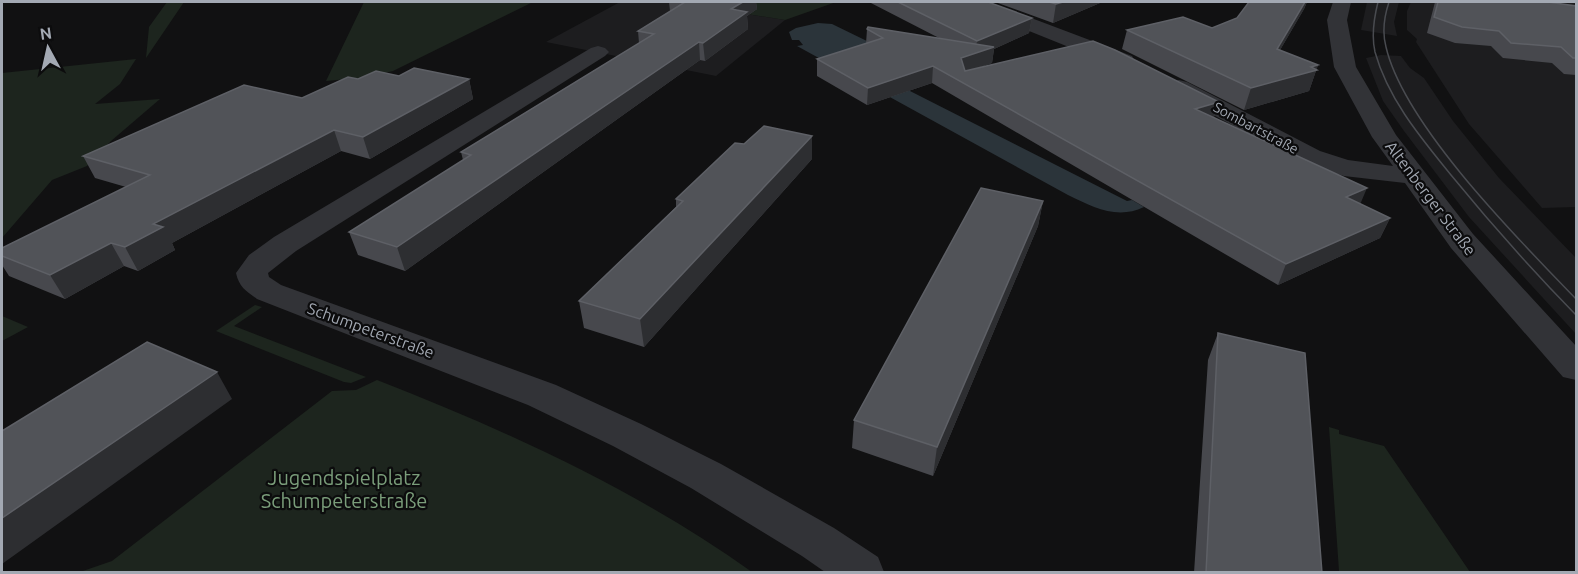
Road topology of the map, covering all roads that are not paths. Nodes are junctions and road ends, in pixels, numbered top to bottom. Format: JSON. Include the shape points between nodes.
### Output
{"nodes":[{"id":1,"x":974,"y":2,"type":"edge"},
{"id":2,"x":1342,"y":2,"type":"edge"},
{"id":3,"x":598,"y":52,"type":"dead end"},
{"id":4,"x":1412,"y":176,"type":"junction"},
{"id":5,"x":1576,"y":368,"type":"edge"},
{"id":6,"x":861,"y":573,"type":"edge"}],
"edges":[{"from":1,"to":4,"type":"street","name":"Sombartstraße","via":[[1071,38],[1153,75],[1311,157],[1344,168]]},
{"from":2,"to":4,"type":"street","name":"Altenberger Straße","via":[[1337,20],[1345,67]]},
{"from":3,"to":6,"type":"street","name":"Schumpeterstraße","via":[[285,243],[260,262],[252,273],[254,282],[268,292],[542,395],[627,435],[716,482]]},
{"from":4,"to":5,"type":"street","name":"Altenberger Straße","via":[[1494,278]]}]}
